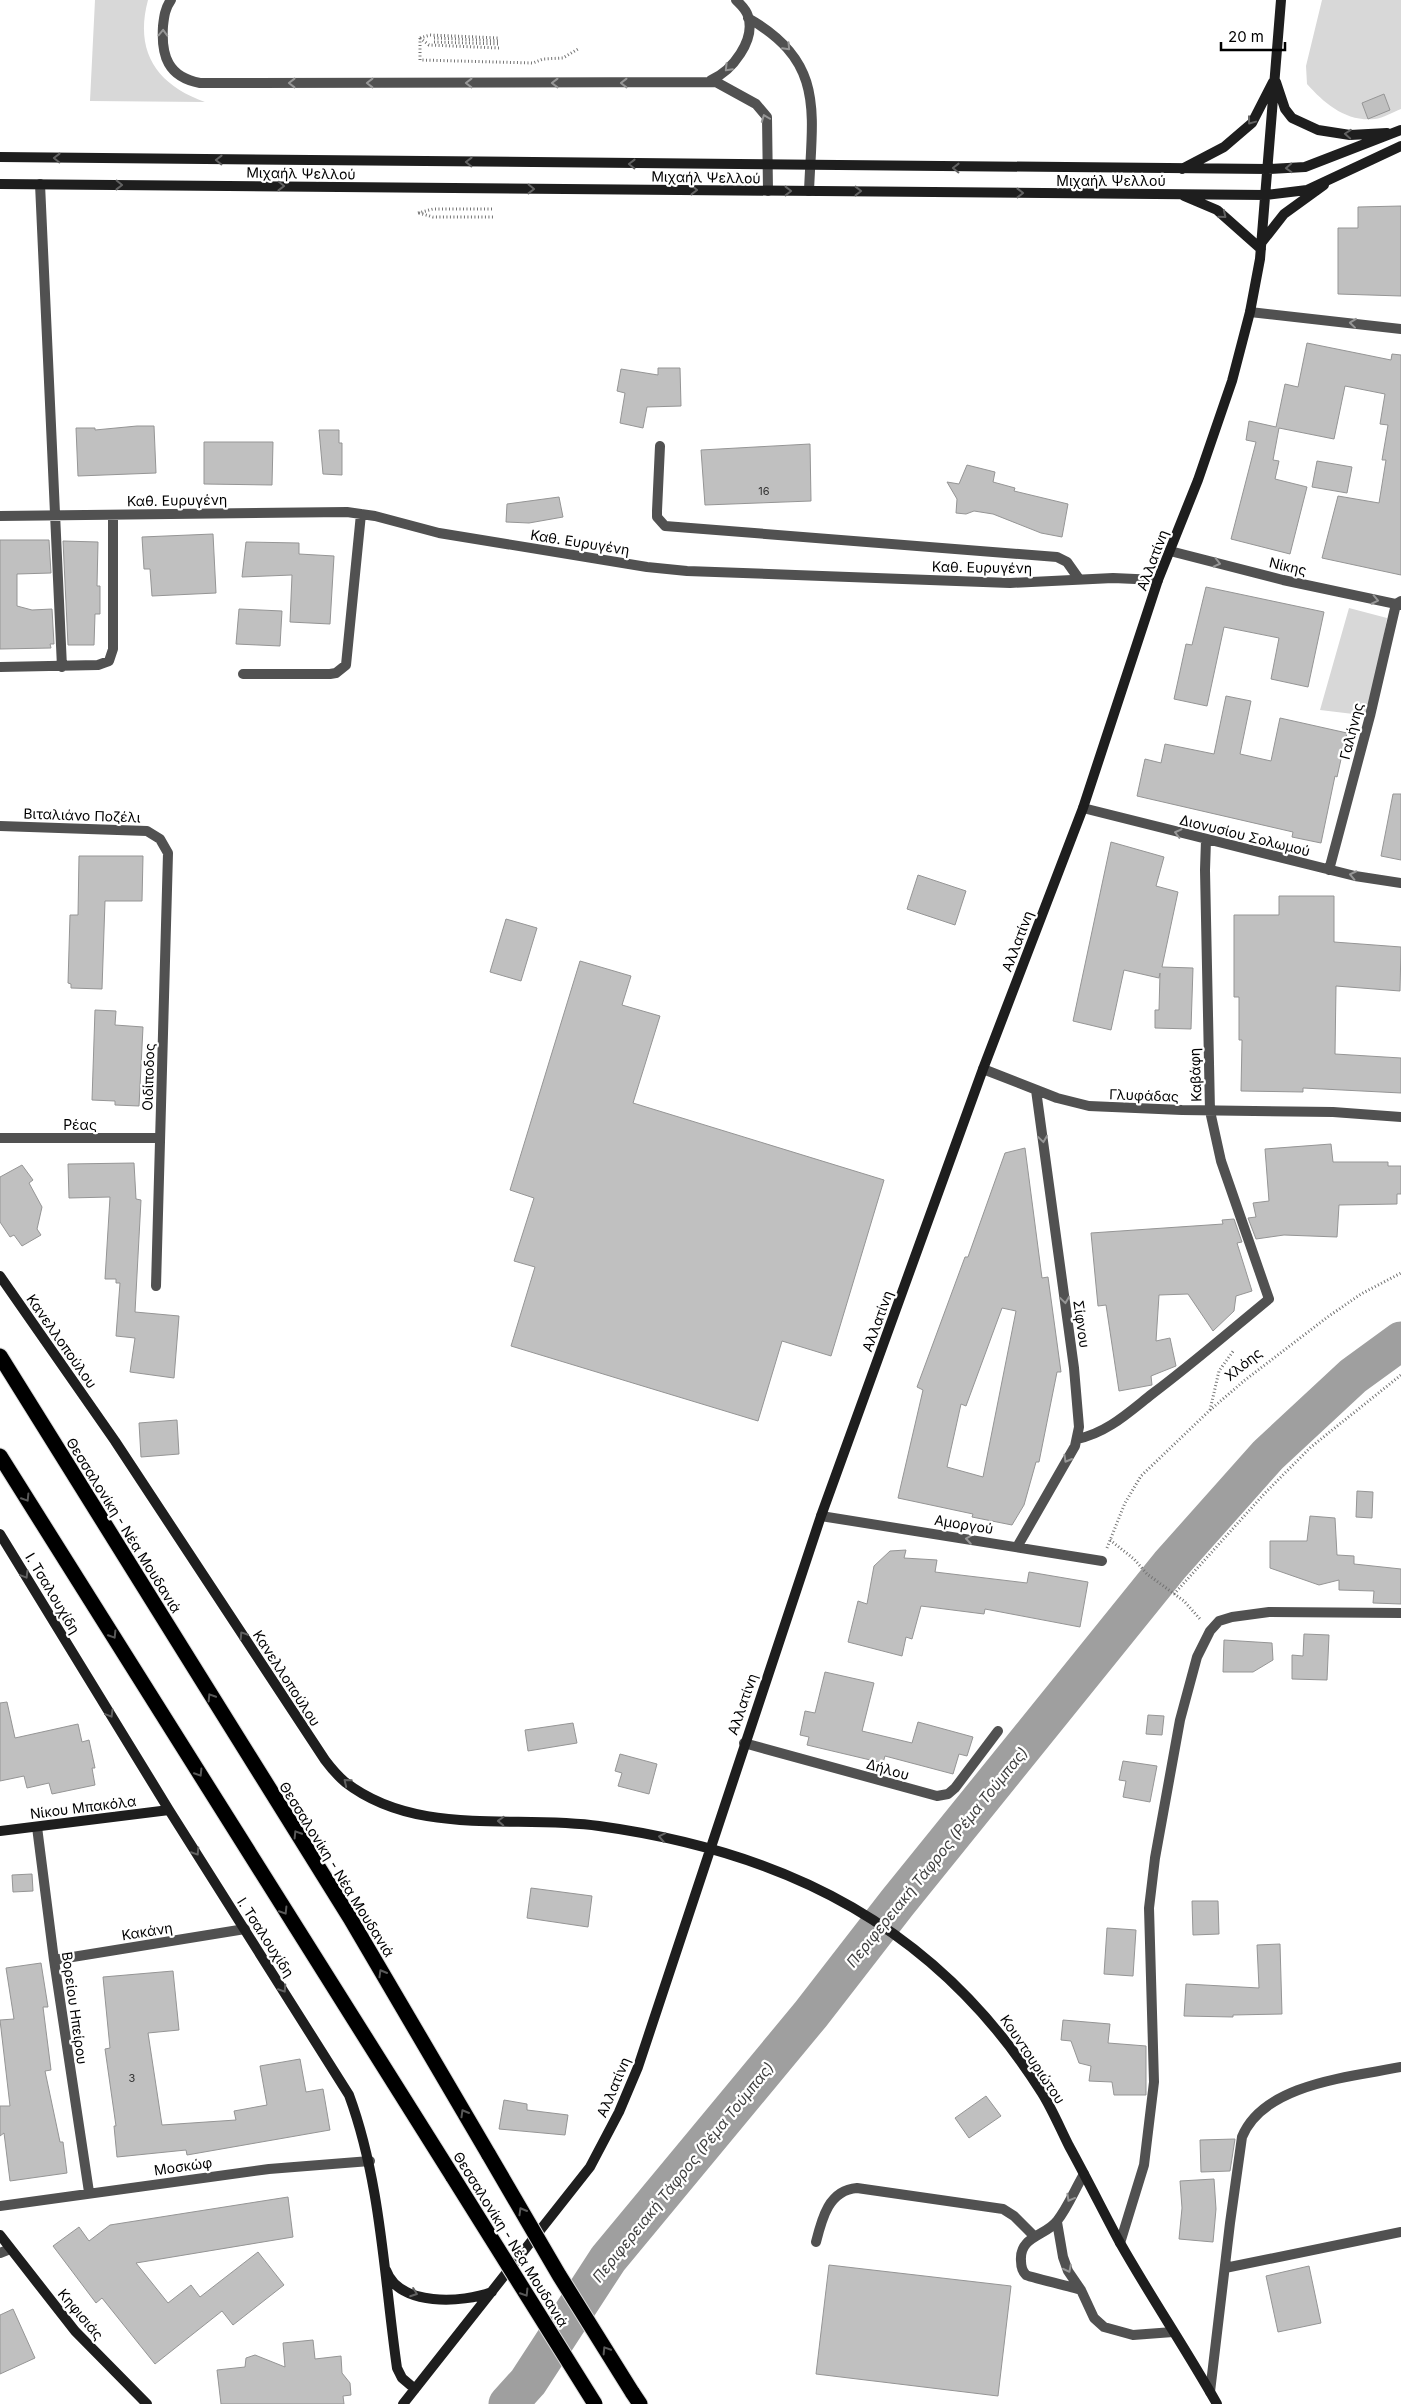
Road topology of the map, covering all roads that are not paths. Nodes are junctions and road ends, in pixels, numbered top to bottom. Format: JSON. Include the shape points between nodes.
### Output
{"nodes":[{"id":1,"x":171,"y":0,"type":"edge"},
{"id":2,"x":736,"y":0,"type":"edge"},
{"id":3,"x":1281,"y":0,"type":"edge"},
{"id":4,"x":748,"y":18,"type":"junction"},
{"id":5,"x":1275,"y":79,"type":"junction"},
{"id":6,"x":711,"y":80,"type":"junction"},
{"id":7,"x":1399,"y":131,"type":"edge"},
{"id":8,"x":1401,"y":146,"type":"edge"},
{"id":9,"x":0,"y":157,"type":"edge"},
{"id":10,"x":768,"y":166,"type":"junction"},
{"id":11,"x":810,"y":166,"type":"junction"},
{"id":12,"x":1268,"y":169,"type":"junction"},
{"id":13,"x":1179,"y":170,"type":"junction"},
{"id":14,"x":1333,"y":177,"type":"junction"},
{"id":15,"x":0,"y":184,"type":"edge"},
{"id":16,"x":40,"y":184,"type":"junction"},
{"id":17,"x":768,"y":191,"type":"junction"},
{"id":18,"x":809,"y":191,"type":"junction"},
{"id":19,"x":1180,"y":194,"type":"junction"},
{"id":20,"x":1266,"y":195,"type":"junction"},
{"id":21,"x":1261,"y":246,"type":"junction"},
{"id":22,"x":1250,"y":312,"type":"junction"},
{"id":23,"x":1401,"y":329,"type":"edge"},
{"id":24,"x":660,"y":446,"type":"dead end"},
{"id":25,"x":112,"y":514,"type":"junction"},
{"id":26,"x":361,"y":514,"type":"junction"},
{"id":27,"x":0,"y":516,"type":"edge"},
{"id":28,"x":54,"y":516,"type":"junction"},
{"id":29,"x":1170,"y":551,"type":"junction"},
{"id":30,"x":1079,"y":580,"type":"junction"},
{"id":31,"x":1158,"y":580,"type":"junction"},
{"id":32,"x":1399,"y":603,"type":"edge"},
{"id":33,"x":0,"y":667,"type":"edge"},
{"id":34,"x":62,"y":667,"type":"junction"},
{"id":35,"x":243,"y":674,"type":"dead end"},
{"id":36,"x":1083,"y":808,"type":"junction"},
{"id":37,"x":0,"y":826,"type":"edge"},
{"id":38,"x":1206,"y":840,"type":"junction"},
{"id":39,"x":168,"y":868,"type":"joint"},
{"id":40,"x":1329,"y":870,"type":"junction"},
{"id":41,"x":1401,"y":883,"type":"edge"},
{"id":42,"x":982,"y":1069,"type":"junction"},
{"id":43,"x":1036,"y":1090,"type":"junction"},
{"id":44,"x":1210,"y":1110,"type":"junction"},
{"id":45,"x":1401,"y":1117,"type":"edge"},
{"id":46,"x":0,"y":1138,"type":"edge"},
{"id":47,"x":160,"y":1138,"type":"junction"},
{"id":48,"x":0,"y":1276,"type":"edge"},
{"id":49,"x":156,"y":1286,"type":"dead end"},
{"id":50,"x":0,"y":1356,"type":"edge"},
{"id":51,"x":1077,"y":1439,"type":"junction"},
{"id":52,"x":0,"y":1456,"type":"edge"},
{"id":53,"x":821,"y":1516,"type":"junction"},
{"id":54,"x":0,"y":1534,"type":"edge"},
{"id":55,"x":1017,"y":1547,"type":"junction"},
{"id":56,"x":1102,"y":1561,"type":"road end"},
{"id":57,"x":1401,"y":1613,"type":"edge"},
{"id":58,"x":998,"y":1732,"type":"dead end"},
{"id":59,"x":744,"y":1743,"type":"junction"},
{"id":60,"x":169,"y":1810,"type":"junction"},
{"id":61,"x":38,"y":1827,"type":"junction"},
{"id":62,"x":0,"y":1831,"type":"edge"},
{"id":63,"x":710,"y":1848,"type":"junction"},
{"id":64,"x":245,"y":1930,"type":"junction"},
{"id":65,"x":54,"y":1960,"type":"junction"},
{"id":66,"x":1401,"y":2067,"type":"edge"},
{"id":67,"x":370,"y":2161,"type":"junction"},
{"id":68,"x":1084,"y":2174,"type":"junction"},
{"id":69,"x":88,"y":2192,"type":"junction"},
{"id":70,"x":0,"y":2206,"type":"edge"},
{"id":71,"x":1057,"y":2222,"type":"junction"},
{"id":72,"x":1401,"y":2232,"type":"edge"},
{"id":73,"x":0,"y":2235,"type":"edge"},
{"id":74,"x":1034,"y":2236,"type":"junction"},
{"id":75,"x":816,"y":2242,"type":"dead end"},
{"id":76,"x":1120,"y":2243,"type":"junction"},
{"id":77,"x":5,"y":2251,"type":"edge"},
{"id":78,"x":383,"y":2260,"type":"junction"},
{"id":79,"x":1225,"y":2268,"type":"junction"},
{"id":80,"x":1081,"y":2290,"type":"junction"},
{"id":81,"x":492,"y":2291,"type":"junction"},
{"id":82,"x":1172,"y":2332,"type":"junction"},
{"id":83,"x":415,"y":2390,"type":"junction"},
{"id":84,"x":1210,"y":2392,"type":"junction"},
{"id":85,"x":636,"y":2398,"type":"edge"},
{"id":86,"x":143,"y":2403,"type":"edge"},
{"id":87,"x":403,"y":2404,"type":"edge"},
{"id":88,"x":595,"y":2404,"type":"edge"},
{"id":89,"x":1217,"y":2404,"type":"edge"}],
"edges":[{"from":6,"to":1,"type":"street","one_way":true,"via":[[697,83],[200,83],[185,79],[167,61],[162,34],[165,10]]},
{"from":2,"to":4,"type":"street"},
{"from":3,"to":5,"type":"main road","name":"Αλλατίνη"},
{"from":4,"to":6,"type":"street","one_way":true,"via":[[749,33],[740,52],[728,69]]},
{"from":4,"to":11,"type":"street","one_way":true,"via":[[784,42],[804,72],[810,96]]},
{"from":7,"to":5,"type":"main road","one_way":true,"via":[[1350,136],[1318,130],[1292,118],[1285,109]]},
{"from":5,"to":12,"type":"main road","name":"Αλλατίνη"},
{"from":5,"to":13,"type":"main road","one_way":true,"via":[[1252,123],[1224,147]]},
{"from":10,"to":6,"type":"street","one_way":true,"via":[[765,114],[742,94]]},
{"from":7,"to":12,"type":"main road","name":"Μιχαήλ Ψελλού","one_way":true,"via":[[1306,167]]},
{"from":8,"to":14,"type":"main road","name":"Μιχαήλ Ψελλού"},
{"from":10,"to":9,"type":"main road","name":"Μιχαήλ Ψελλού","one_way":true},
{"from":10,"to":11,"type":"main road","name":"Μιχαήλ Ψελλού"},
{"from":10,"to":17,"type":"street"},
{"from":13,"to":11,"type":"main road","name":"Μιχαήλ Ψελλού","one_way":true},
{"from":11,"to":18,"type":"street"},
{"from":12,"to":13,"type":"main road","name":"Μιχαήλ Ψελλού"},
{"from":12,"to":20,"type":"main road","name":"Αλλατίνη"},
{"from":14,"to":20,"type":"main road","name":"Μιχαήλ Ψελλού","via":[[1307,190]]},
{"from":14,"to":21,"type":"main road","via":[[1284,214]]},
{"from":15,"to":16,"type":"main road","name":"Μιχαήλ Ψελλού"},
{"from":16,"to":17,"type":"main road","name":"Μιχαήλ Ψελλού","one_way":true},
{"from":16,"to":28,"type":"street"},
{"from":17,"to":18,"type":"main road","name":"Μιχαήλ Ψελλού","one_way":true},
{"from":18,"to":19,"type":"main road","name":"Μιχαήλ Ψελλού","one_way":true},
{"from":19,"to":20,"type":"main road","name":"Μιχαήλ Ψελλού"},
{"from":19,"to":21,"type":"main road","one_way":true,"via":[[1217,210]]},
{"from":20,"to":21,"type":"main road","name":"Αλλατίνη"},
{"from":21,"to":22,"type":"main road","name":"Αλλατίνη"},
{"from":23,"to":22,"type":"street","one_way":true},
{"from":22,"to":29,"type":"main road","name":"Αλλατίνη","via":[[1226,399]]},
{"from":24,"to":30,"type":"street","via":[[657,511],[665,526],[1057,557],[1067,562]]},
{"from":25,"to":26,"type":"street","name":"Καθ. Ευρυγένη"},
{"from":25,"to":28,"type":"street","name":"Καθ. Ευρυγένη"},
{"from":25,"to":34,"type":"street","via":[[112,655],[104,664]]},
{"from":26,"to":30,"type":"street","name":"Καθ. Ευρυγένη","via":[[439,533],[680,570],[1010,583]]},
{"from":26,"to":35,"type":"street","via":[[346,665],[330,674]]},
{"from":27,"to":28,"type":"street","name":"Καθ. Ευρυγένη"},
{"from":28,"to":34,"type":"street"},
{"from":29,"to":31,"type":"main road","name":"Αλλατίνη"},
{"from":29,"to":32,"type":"street","name":"Νίκης","one_way":true,"via":[[1283,580]]},
{"from":30,"to":31,"type":"street","name":"Καθ. Ευρυγένη"},
{"from":31,"to":36,"type":"main road","name":"Αλλατίνη"},
{"from":32,"to":40,"type":"street","name":"Γαλήνης"},
{"from":33,"to":34,"type":"street"},
{"from":38,"to":36,"type":"street","name":"Διονυσίου Σολωμού","one_way":true},
{"from":36,"to":42,"type":"main road","name":"Αλλατίνη"},
{"from":37,"to":39,"type":"street","name":"Βιταλιάνο Ποζέλι","via":[[147,831],[165,845]]},
{"from":38,"to":40,"type":"street","name":"Διονυσίου Σολωμού"},
{"from":38,"to":44,"type":"street","name":"Καβάφη"},
{"from":39,"to":47,"type":"street","name":"Οιδίποδος"},
{"from":41,"to":40,"type":"street","name":"Διονυσίου Σολωμού","one_way":true},
{"from":42,"to":43,"type":"street","name":"Γλυφάδας"},
{"from":42,"to":53,"type":"main road","name":"Αλλατίνη"},
{"from":43,"to":44,"type":"street","name":"Γλυφάδας","via":[[1089,1106]]},
{"from":43,"to":51,"type":"street","name":"Σίφνου","one_way":true,"via":[[1074,1368],[1079,1418]]},
{"from":44,"to":45,"type":"street","name":"Γλυφάδας","via":[[1333,1112]]},
{"from":44,"to":51,"type":"street","name":"Καβάφη","via":[[1221,1161],[1269,1299],[1120,1419],[1095,1434]]},
{"from":46,"to":47,"type":"street","name":"Ρέας"},
{"from":47,"to":49,"type":"street","name":"Οιδίποδος"},
{"from":63,"to":48,"type":"main road","name":"Κανελλοπούλου","one_way":true,"via":[[596,1825],[472,1820],[413,1813],[377,1801],[343,1780],[305,1731],[115,1441]]},
{"from":85,"to":50,"type":"highway","name":"Θεσσαλονίκη - Νέα Μουδανιά","one_way":true,"bridge":true,"via":[[559,2275],[350,1918]]},
{"from":51,"to":55,"type":"street","name":"Σίφνου","one_way":true},
{"from":52,"to":88,"type":"highway","name":"Θεσσαλονίκη - Νέα Μουδανιά","one_way":true,"bridge":true},
{"from":55,"to":53,"type":"street","name":"Αμοργού","one_way":true},
{"from":53,"to":59,"type":"main road","name":"Αλλατίνη"},
{"from":54,"to":60,"type":"main road","name":"Ι. Τσαλουχίδη","one_way":true},
{"from":55,"to":56,"type":"street","name":"Αμοργού"},
{"from":57,"to":76,"type":"street","via":[[1269,1612],[1225,1618],[1210,1631],[1197,1657],[1188,1682],[1155,1858],[1149,1908],[1154,2082],[1144,2165]]},
{"from":58,"to":59,"type":"street","name":"Δήλου","via":[[956,1788],[937,1796]]},
{"from":59,"to":63,"type":"main road","name":"Αλλατίνη"},
{"from":60,"to":61,"type":"main road","name":"Νίκου Μπακόλα"},
{"from":60,"to":64,"type":"main road","name":"Ι. Τσαλουχίδη","one_way":true},
{"from":61,"to":62,"type":"main road","name":"Νίκου Μπακόλα"},
{"from":61,"to":65,"type":"street","name":"Βορείου Ηπείρου"},
{"from":63,"to":68,"type":"main road","name":"Κουντουριώτου","via":[[793,1876],[857,1909],[923,1956],[984,2013],[1014,2052],[1044,2096]]},
{"from":63,"to":81,"type":"main road","name":"Αλλατίνη","via":[[638,2066],[619,2112],[590,2167]]},
{"from":64,"to":65,"type":"street","name":"Κακάνη"},
{"from":64,"to":67,"type":"main road","name":"Ι. Τσαλουχίδη","one_way":true,"via":[[349,2095]]},
{"from":65,"to":69,"type":"street","name":"Βορείου Ηπείρου"},
{"from":66,"to":79,"type":"street","via":[[1299,2089],[1252,2120],[1242,2137]]},
{"from":67,"to":69,"type":"street","name":"Μοσκώφ","via":[[315,2163]]},
{"from":67,"to":78,"type":"main road","name":"Ι. Τσαλουχίδη"},
{"from":68,"to":71,"type":"street","one_way":true},
{"from":68,"to":76,"type":"main road","name":"Κουντουριώτου"},
{"from":69,"to":70,"type":"street","name":"Μοσκώφ"},
{"from":71,"to":74,"type":"street"},
{"from":71,"to":80,"type":"street","one_way":true,"via":[[1063,2257]]},
{"from":72,"to":79,"type":"street"},
{"from":73,"to":77,"type":"main road","name":"Κηφισιάς"},
{"from":74,"to":75,"type":"street","via":[[1003,2209],[857,2188],[847,2189],[830,2204]]},
{"from":74,"to":80,"type":"street","via":[[1025,2244],[1020,2260],[1025,2274]]},
{"from":76,"to":82,"type":"main road","name":"Κουντουριώτου"},
{"from":77,"to":86,"type":"main road","name":"Κηφισιάς"},
{"from":78,"to":81,"type":"main road","one_way":true,"via":[[386,2273],[394,2282],[419,2296],[448,2301],[475,2298]]},
{"from":78,"to":83,"type":"main road","name":"Ι. Τσαλουχίδη","via":[[397,2368]]},
{"from":79,"to":84,"type":"street"},
{"from":80,"to":82,"type":"street","via":[[1094,2318],[1104,2327],[1133,2336]]},
{"from":81,"to":83,"type":"main road","name":"Αλλατίνη"},
{"from":82,"to":84,"type":"main road","name":"Κουντουριώτου"},
{"from":83,"to":87,"type":"main road","name":"Αλλατίνη"},
{"from":84,"to":89,"type":"main road","name":"Κουντουριώτου"}]}
